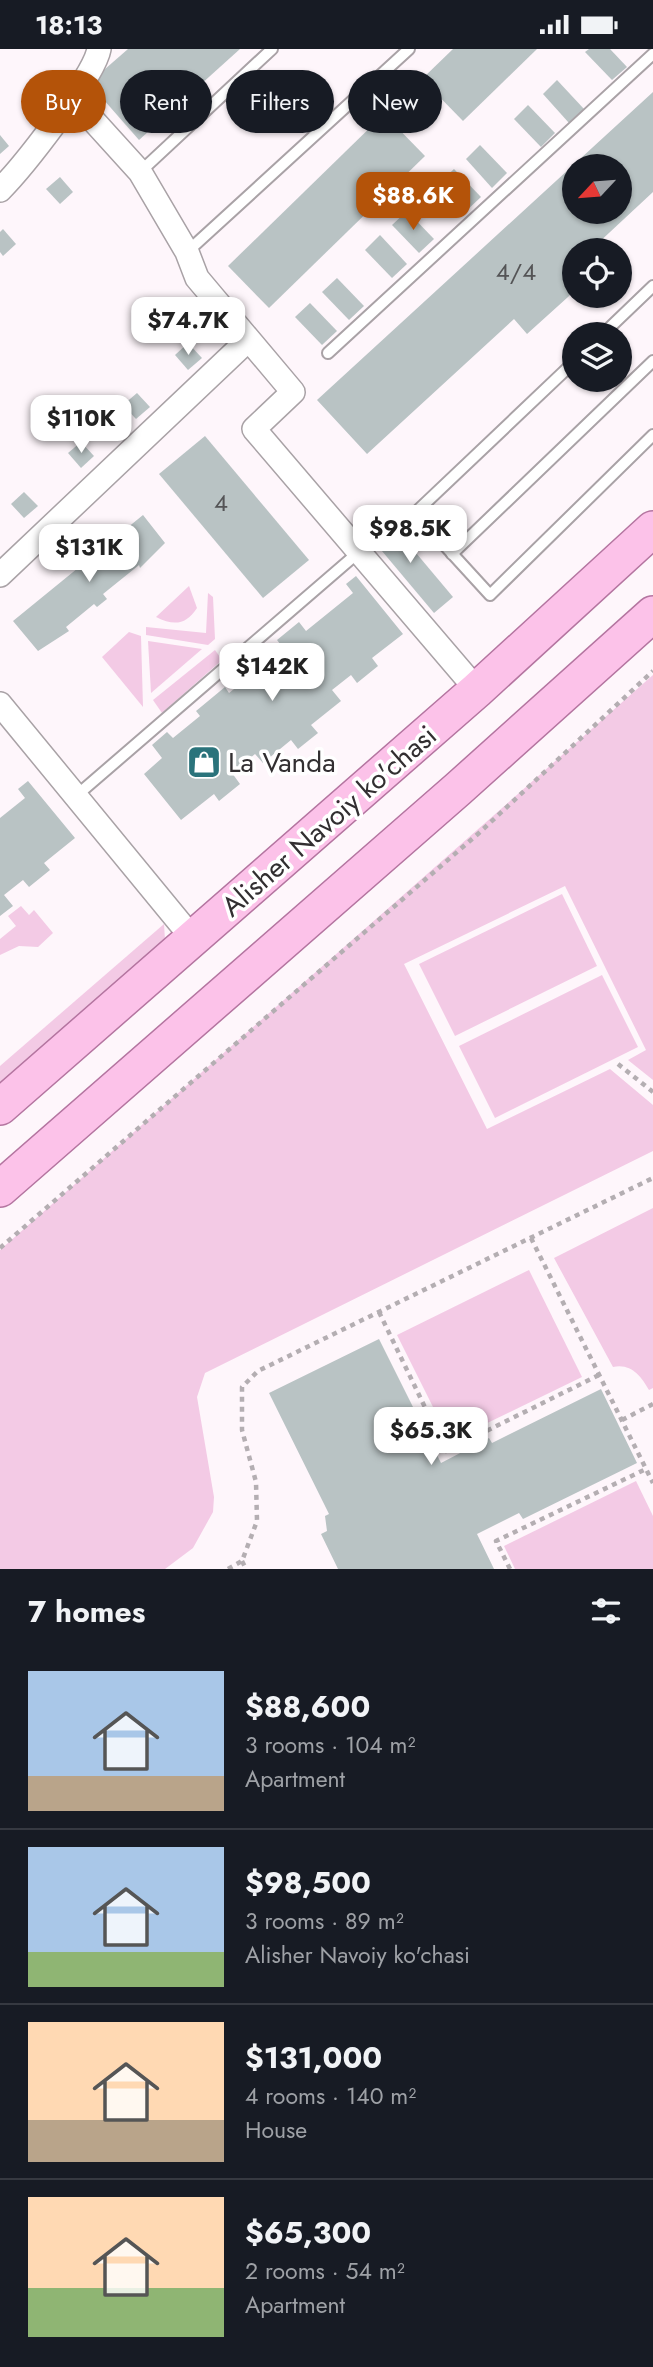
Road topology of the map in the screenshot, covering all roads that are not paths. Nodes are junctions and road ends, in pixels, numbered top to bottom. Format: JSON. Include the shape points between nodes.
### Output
{"nodes":[{"id":1,"x":272,"y":49,"type":"edge"},
{"id":2,"x":409,"y":49,"type":"edge"},
{"id":3,"x":98,"y":53,"type":"edge"},
{"id":4,"x":653,"y":54,"type":"edge"},
{"id":5,"x":88,"y":70,"type":"edge"},
{"id":6,"x":44,"y":133,"type":"edge"},
{"id":7,"x":105,"y":133,"type":"edge"},
{"id":8,"x":140,"y":172,"type":"junction"},
{"id":9,"x":0,"y":190,"type":"edge"},
{"id":10,"x":187,"y":251,"type":"junction"},
{"id":11,"x":653,"y":286,"type":"edge"},
{"id":12,"x":616,"y":322,"type":"edge"},
{"id":13,"x":248,"y":340,"type":"junction"},
{"id":14,"x":328,"y":353,"type":"dead end"},
{"id":15,"x":653,"y":361,"type":"edge"},
{"id":16,"x":562,"y":373,"type":"edge"},
{"id":17,"x":653,"y":435,"type":"edge"},
{"id":18,"x":653,"y":529,"type":"edge"},
{"id":19,"x":360,"y":551,"type":"junction"},
{"id":20,"x":452,"y":554,"type":"junction"},
{"id":21,"x":0,"y":575,"type":"edge"},
{"id":22,"x":653,"y":614,"type":"edge"},
{"id":23,"x":477,"y":690,"type":"junction"},
{"id":24,"x":0,"y":704,"type":"edge"},
{"id":25,"x":76,"y":796,"type":"junction"},
{"id":26,"x":194,"y":940,"type":"junction"},
{"id":27,"x":0,"y":1107,"type":"edge"},
{"id":28,"x":0,"y":1189,"type":"edge"}],
"edges":[{"from":1,"to":8,"type":"lane"},
{"from":2,"to":10,"type":"lane"},
{"from":3,"to":5,"type":"street"},
{"from":4,"to":14,"type":"lane"},
{"from":6,"to":9,"type":"street"},
{"from":7,"to":8,"type":"street"},
{"from":8,"to":10,"type":"street"},
{"from":10,"to":13,"type":"street","via":[[197,278]]},
{"from":11,"to":12,"type":"lane"},
{"from":13,"to":19,"type":"street","via":[[293,393],[254,429]]},
{"from":13,"to":21,"type":"street"},
{"from":15,"to":20,"type":"lane"},
{"from":16,"to":20,"type":"lane","via":[[415,513]]},
{"from":17,"to":20,"type":"lane","via":[[490,595]]},
{"from":18,"to":23,"type":"main road","name":"Alisher Navoiy ko'chasi"},
{"from":19,"to":23,"type":"street"},
{"from":19,"to":25,"type":"lane"},
{"from":22,"to":28,"type":"main road"},
{"from":23,"to":26,"type":"main road","name":"Alisher Navoiy ko'chasi"},
{"from":24,"to":25,"type":"street"},
{"from":25,"to":26,"type":"street"},
{"from":26,"to":27,"type":"main road","name":"Alisher Navoiy ko'chasi"}]}
